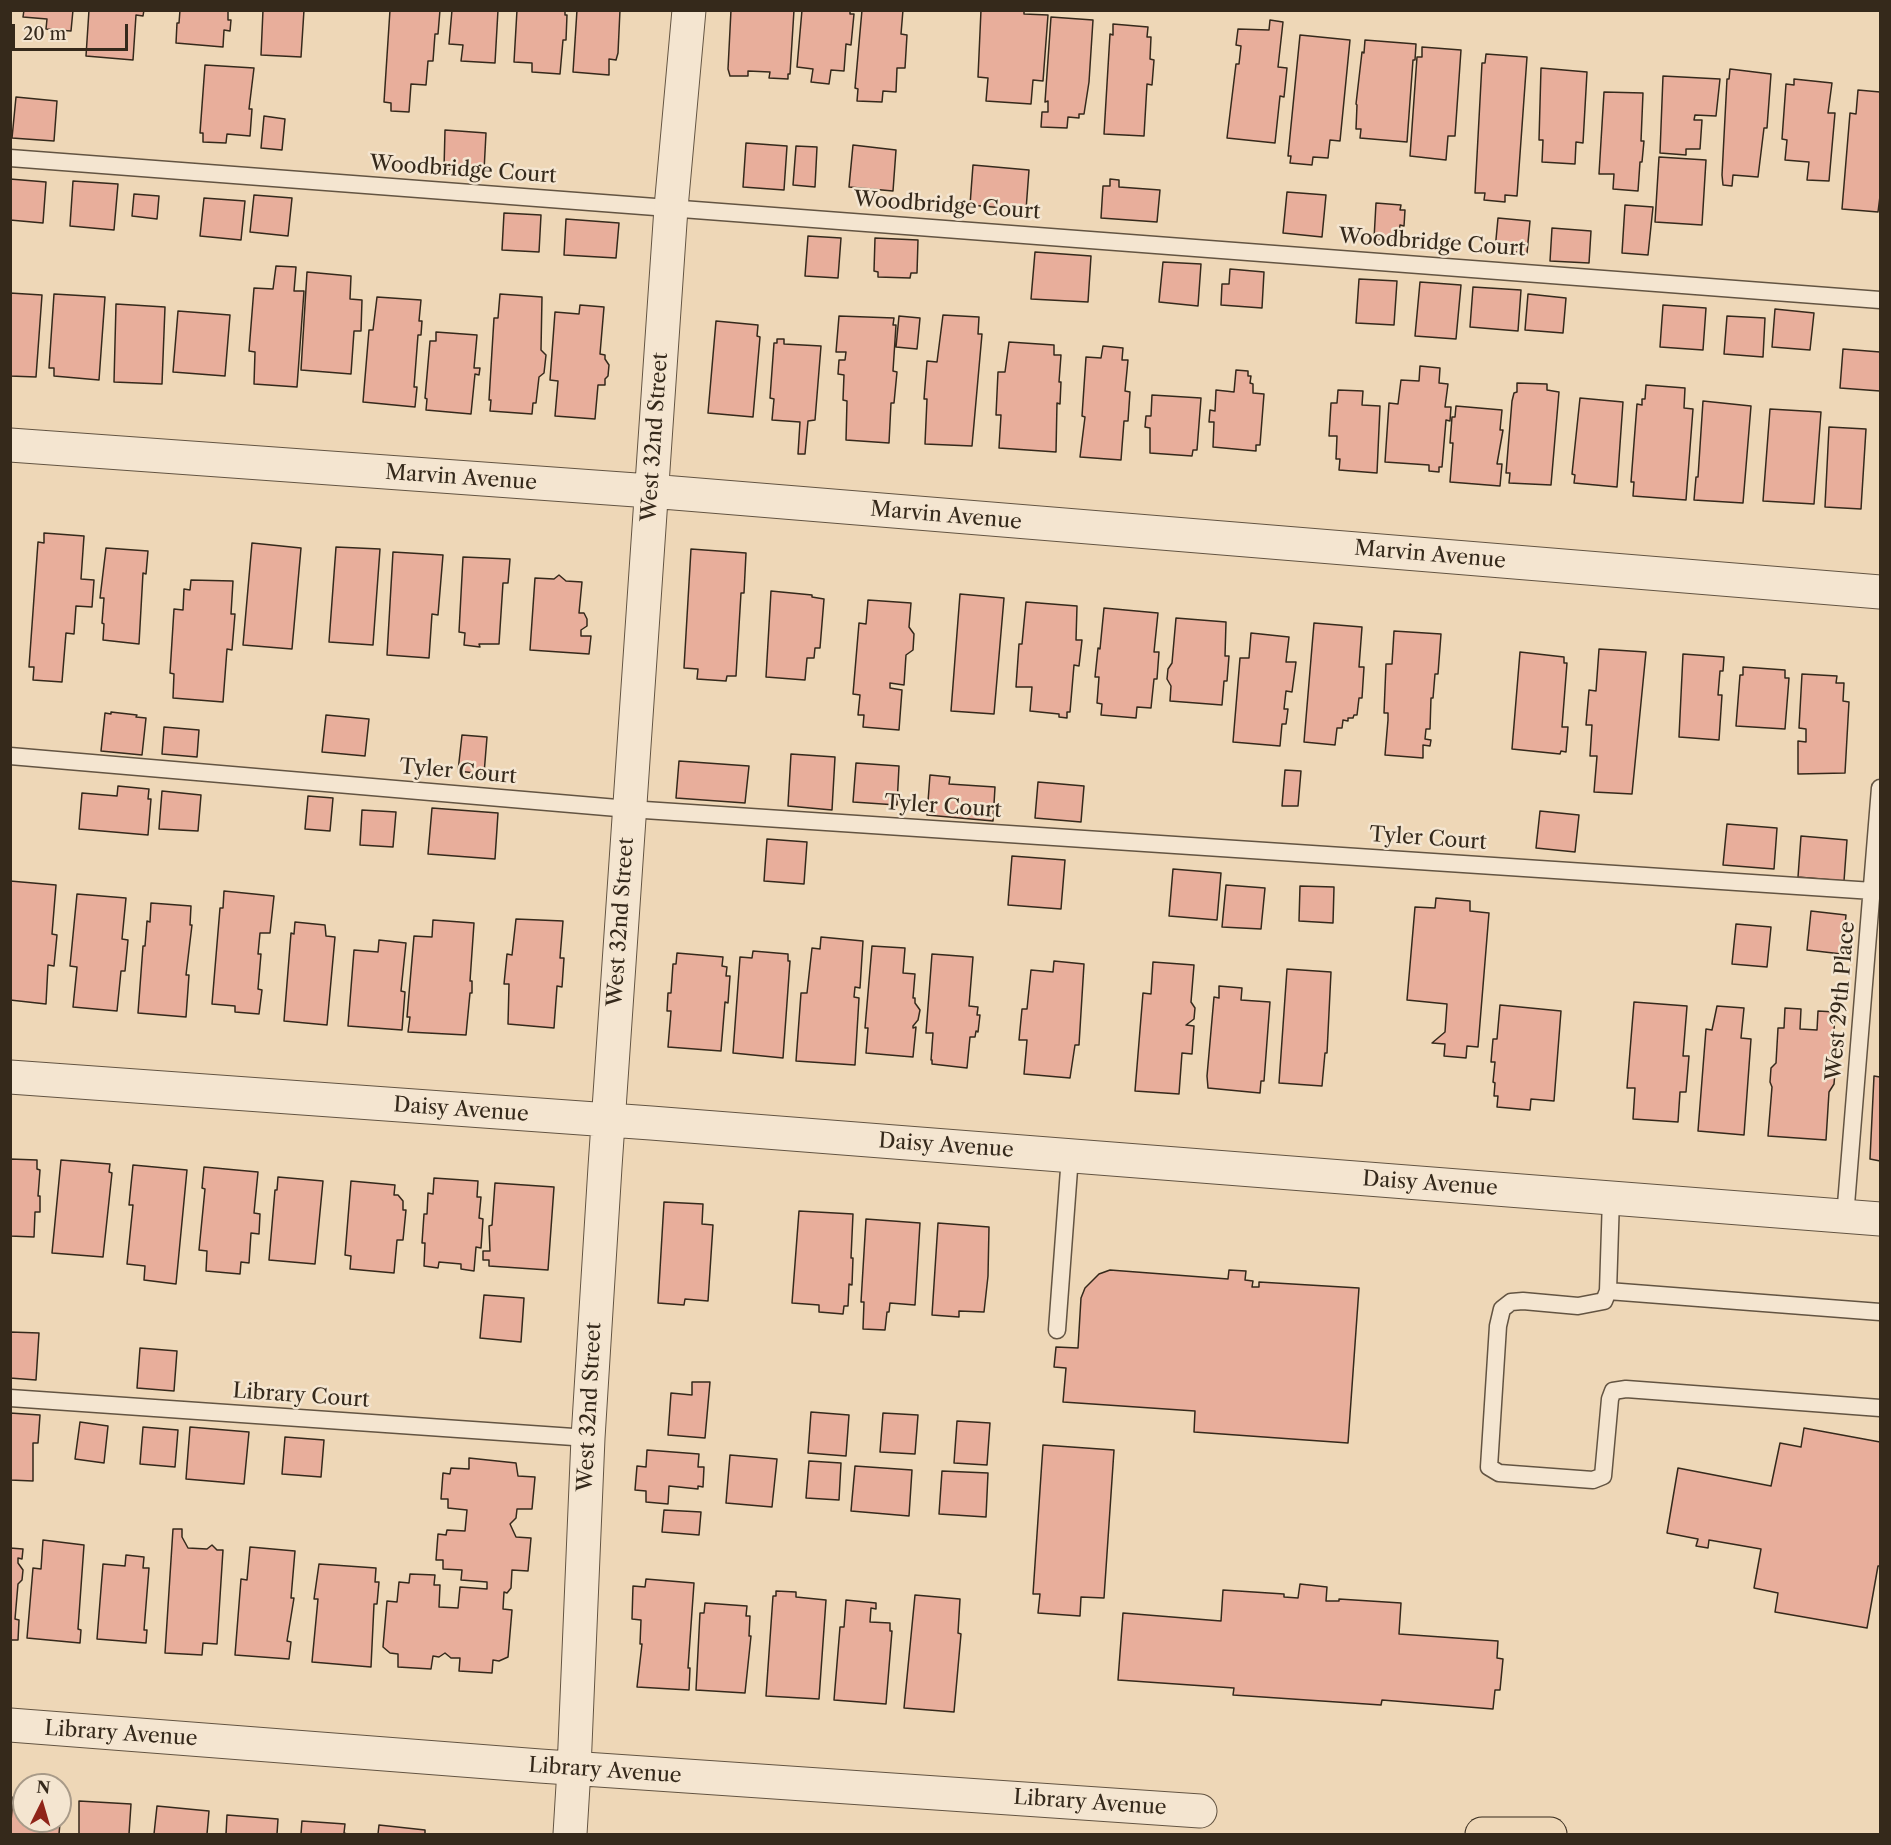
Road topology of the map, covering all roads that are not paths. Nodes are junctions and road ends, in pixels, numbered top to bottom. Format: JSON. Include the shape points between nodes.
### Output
{"nodes":[{"id":1,"x":688,"y":10,"type":"edge"},
{"id":2,"x":10,"y":158,"type":"edge"},
{"id":3,"x":671,"y":208,"type":"junction"},
{"id":4,"x":1881,"y":300,"type":"edge"},
{"id":5,"x":10,"y":445,"type":"edge"},
{"id":6,"x":650,"y":491,"type":"junction"},
{"id":7,"x":1881,"y":592,"type":"edge"},
{"id":8,"x":10,"y":756,"type":"edge"},
{"id":9,"x":1881,"y":788,"type":"edge"},
{"id":10,"x":629,"y":809,"type":"junction"},
{"id":11,"x":1873,"y":891,"type":"junction"},
{"id":12,"x":10,"y":1077,"type":"edge"},
{"id":13,"x":608,"y":1120,"type":"junction"},
{"id":14,"x":1070,"y":1156,"type":"junction"},
{"id":15,"x":1611,"y":1198,"type":"junction"},
{"id":16,"x":1845,"y":1217,"type":"junction"},
{"id":17,"x":1881,"y":1220,"type":"edge"},
{"id":18,"x":1606,"y":1296,"type":"junction"},
{"id":19,"x":1881,"y":1312,"type":"edge"},
{"id":20,"x":1057,"y":1330,"type":"dead end"},
{"id":21,"x":10,"y":1398,"type":"edge"},
{"id":22,"x":1881,"y":1408,"type":"edge"},
{"id":23,"x":588,"y":1438,"type":"junction"},
{"id":24,"x":10,"y":1725,"type":"edge"},
{"id":25,"x":574,"y":1769,"type":"junction"},
{"id":26,"x":1200,"y":1810,"type":"dead end"},
{"id":27,"x":570,"y":1834,"type":"edge"},
{"id":28,"x":1482,"y":1834,"type":"edge"},
{"id":29,"x":1550,"y":1834,"type":"edge"}],
"edges":[{"from":1,"to":3,"type":"street","name":"West 32nd Street"},
{"from":2,"to":3,"type":"lane","name":"Woodbridge Court"},
{"from":3,"to":4,"type":"lane","name":"Woodbridge Court"},
{"from":3,"to":6,"type":"street","name":"West 32nd Street"},
{"from":5,"to":6,"type":"street","name":"Marvin Avenue"},
{"from":6,"to":7,"type":"street","name":"Marvin Avenue"},
{"from":6,"to":10,"type":"street","name":"West 32nd Street"},
{"from":8,"to":10,"type":"lane","name":"Tyler Court"},
{"from":9,"to":11,"type":"lane","name":"West 29th Place"},
{"from":10,"to":11,"type":"lane","name":"Tyler Court"},
{"from":10,"to":13,"type":"street","name":"West 32nd Street"},
{"from":11,"to":16,"type":"lane","name":"West 29th Place"},
{"from":12,"to":13,"type":"street","name":"Daisy Avenue"},
{"from":13,"to":14,"type":"street","name":"Daisy Avenue"},
{"from":13,"to":23,"type":"street","name":"West 32nd Street"},
{"from":14,"to":15,"type":"street","name":"Daisy Avenue"},
{"from":14,"to":20,"type":"lane"},
{"from":15,"to":16,"type":"street","name":"Daisy Avenue"},
{"from":15,"to":18,"type":"lane"},
{"from":16,"to":17,"type":"street","name":"Daisy Avenue"},
{"from":18,"to":19,"type":"lane"},
{"from":18,"to":22,"type":"lane","via":[[1578,1305],[1511,1302],[1502,1309],[1489,1467],[1511,1474],[1593,1480],[1603,1476],[1610,1399],[1613,1392],[1626,1389]]},
{"from":21,"to":23,"type":"lane","name":"Library Court"},
{"from":23,"to":25,"type":"street","name":"West 32nd Street"},
{"from":24,"to":25,"type":"street","name":"Library Avenue"},
{"from":25,"to":26,"type":"street","name":"Library Avenue"},
{"from":25,"to":27,"type":"street","name":"West 32nd Street"},
{"from":28,"to":29,"type":"highway"}]}
